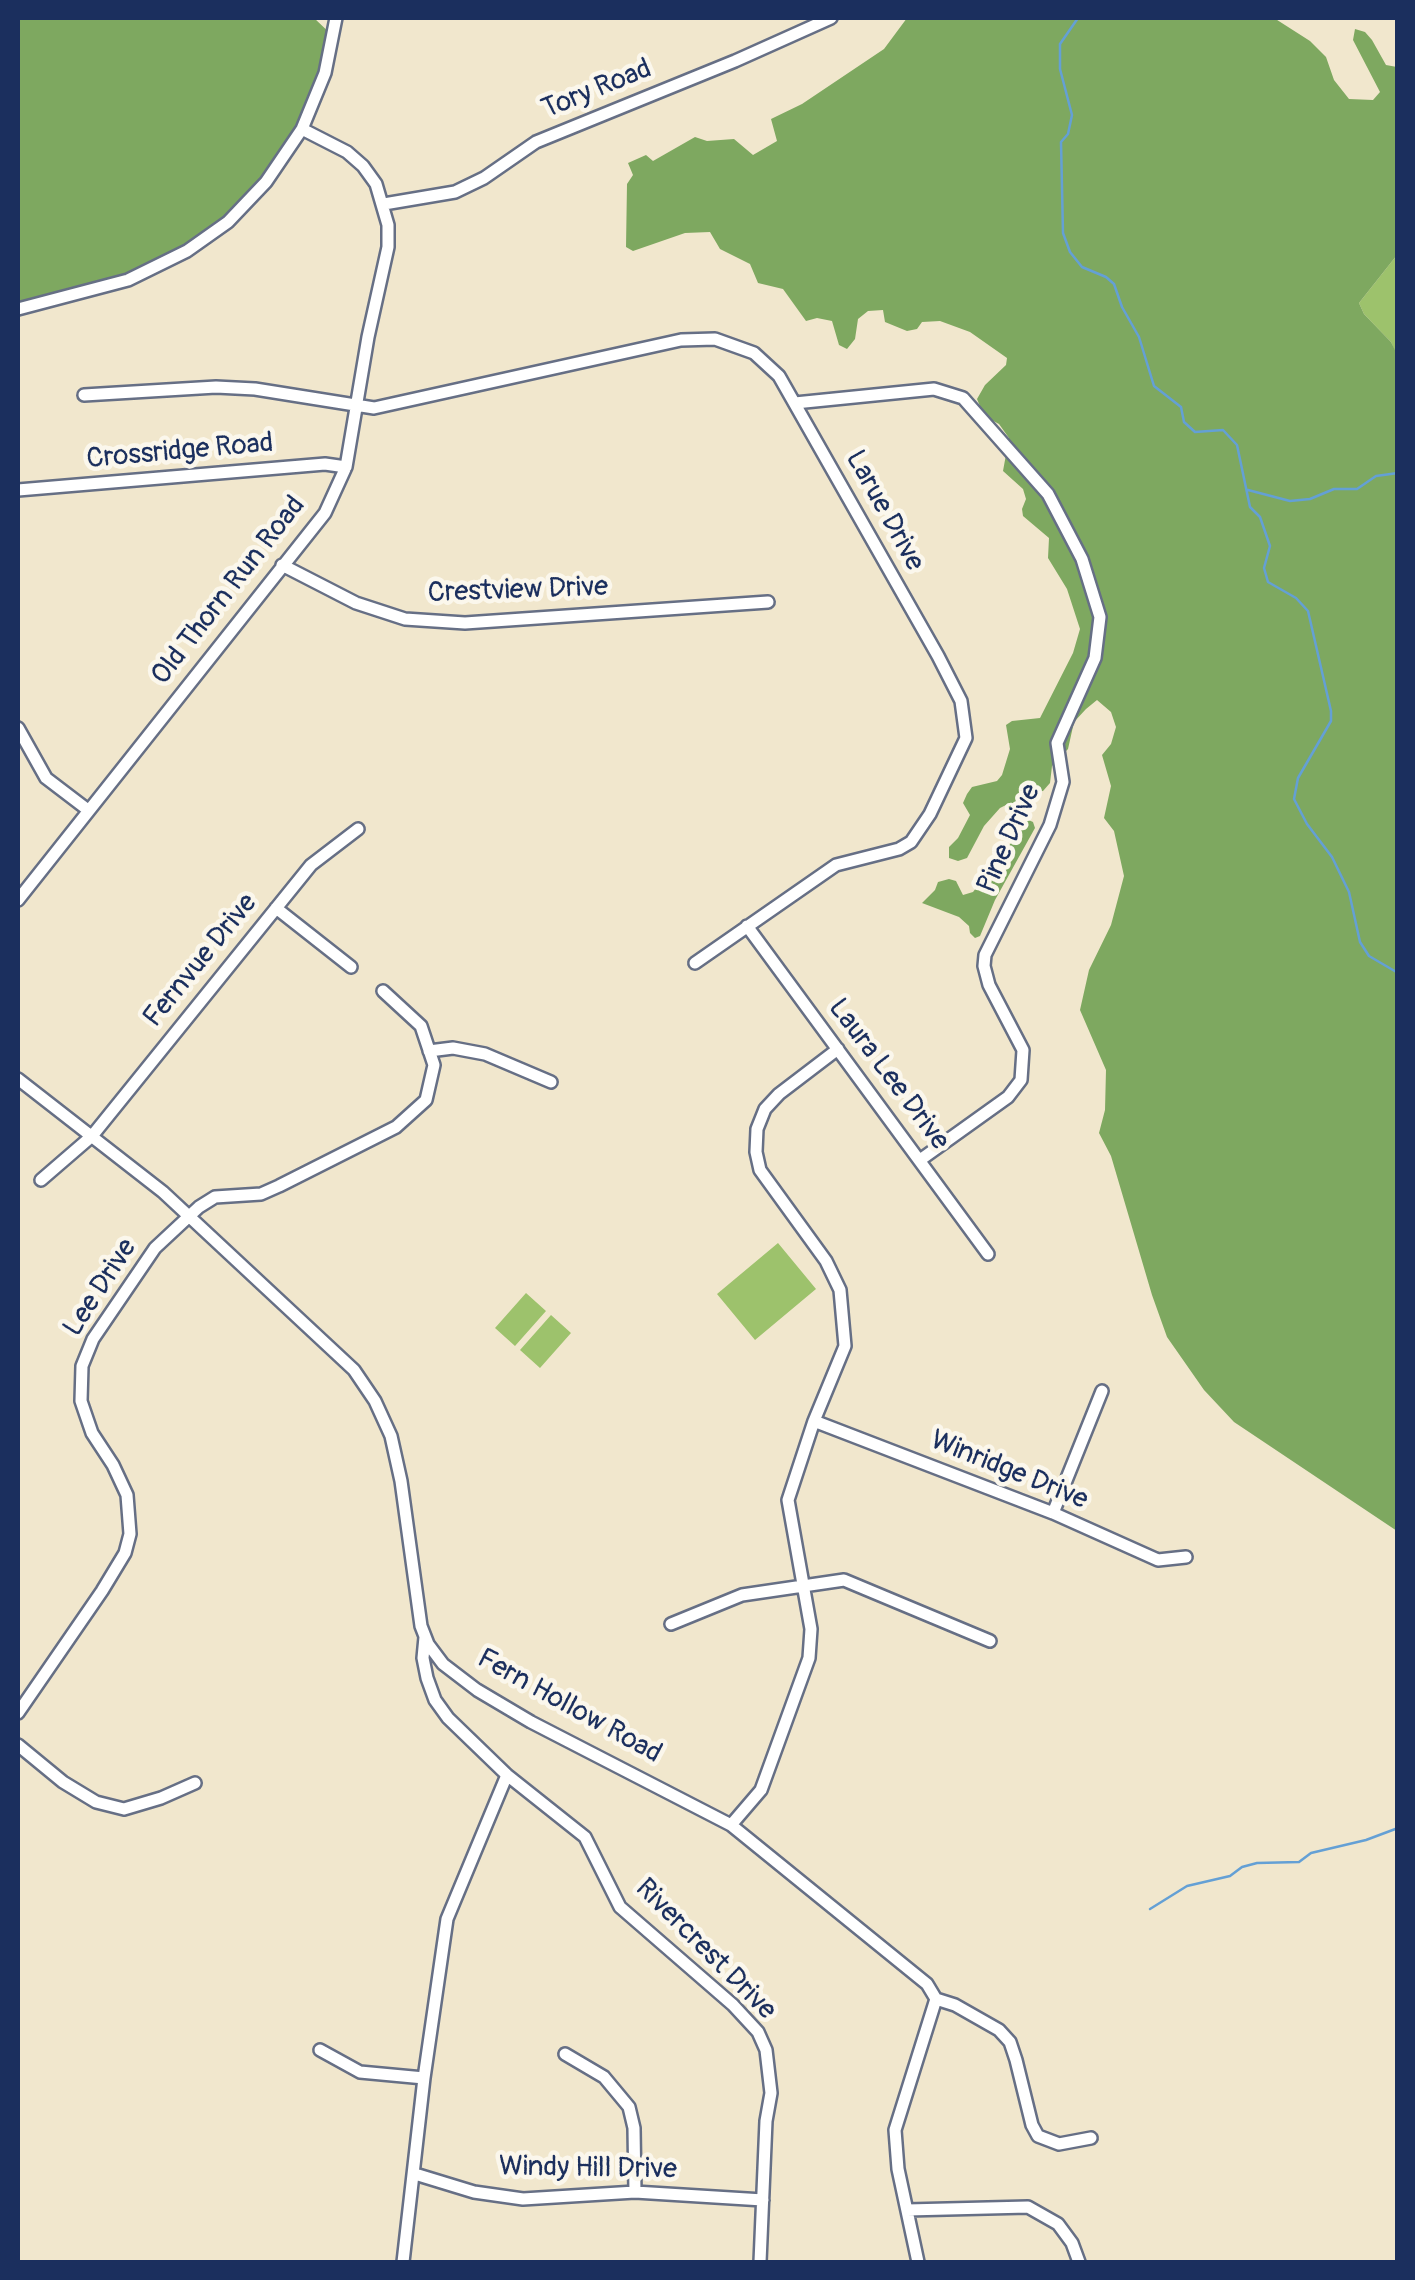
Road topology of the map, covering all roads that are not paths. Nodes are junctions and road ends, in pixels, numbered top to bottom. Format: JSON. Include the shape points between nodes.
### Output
{"nodes":[{"id":1,"x":336,"y":18,"type":"edge"},
{"id":2,"x":831,"y":18,"type":"edge"},
{"id":3,"x":302,"y":129,"type":"junction"},
{"id":4,"x":384,"y":204,"type":"junction"},
{"id":5,"x":18,"y":309,"type":"edge"},
{"id":6,"x":84,"y":395,"type":"dead end"},
{"id":7,"x":794,"y":403,"type":"junction"},
{"id":8,"x":356,"y":405,"type":"junction"},
{"id":9,"x":346,"y":467,"type":"junction"},
{"id":10,"x":18,"y":490,"type":"edge"},
{"id":11,"x":282,"y":565,"type":"junction"},
{"id":12,"x":768,"y":602,"type":"dead end"},
{"id":13,"x":18,"y":728,"type":"edge"},
{"id":14,"x":88,"y":810,"type":"junction"},
{"id":15,"x":358,"y":828,"type":"dead end"},
{"id":16,"x":18,"y":900,"type":"edge"},
{"id":17,"x":276,"y":908,"type":"junction"},
{"id":18,"x":747,"y":926,"type":"junction"},
{"id":19,"x":695,"y":962,"type":"dead end"},
{"id":20,"x":351,"y":967,"type":"dead end"},
{"id":21,"x":384,"y":991,"type":"dead end"},
{"id":22,"x":838,"y":1049,"type":"junction"},
{"id":23,"x":429,"y":1051,"type":"junction"},
{"id":24,"x":18,"y":1080,"type":"edge"},
{"id":25,"x":551,"y":1082,"type":"dead end"},
{"id":26,"x":92,"y":1136,"type":"junction"},
{"id":27,"x":920,"y":1160,"type":"junction"},
{"id":28,"x":41,"y":1180,"type":"dead end"},
{"id":29,"x":187,"y":1216,"type":"junction"},
{"id":30,"x":988,"y":1254,"type":"dead end"},
{"id":31,"x":1102,"y":1391,"type":"dead end"},
{"id":32,"x":814,"y":1421,"type":"junction"},
{"id":33,"x":1053,"y":1513,"type":"junction"},
{"id":34,"x":1186,"y":1557,"type":"dead end"},
{"id":35,"x":801,"y":1584,"type":"junction"},
{"id":36,"x":671,"y":1624,"type":"dead end"},
{"id":37,"x":425,"y":1637,"type":"junction"},
{"id":38,"x":990,"y":1641,"type":"dead end"},
{"id":39,"x":449,"y":1668,"type":"junction"},
{"id":40,"x":429,"y":1686,"type":"junction"},
{"id":41,"x":18,"y":1713,"type":"edge"},
{"id":42,"x":18,"y":1745,"type":"edge"},
{"id":43,"x":506,"y":1775,"type":"junction"},
{"id":44,"x":194,"y":1782,"type":"dead end"},
{"id":45,"x":731,"y":1824,"type":"junction"},
{"id":46,"x":936,"y":1999,"type":"junction"},
{"id":47,"x":320,"y":2050,"type":"dead end"},
{"id":48,"x":565,"y":2054,"type":"dead end"},
{"id":49,"x":424,"y":2078,"type":"junction"},
{"id":50,"x":1091,"y":2138,"type":"dead end"},
{"id":51,"x":415,"y":2174,"type":"junction"},
{"id":52,"x":635,"y":2192,"type":"junction"},
{"id":53,"x":763,"y":2200,"type":"junction"},
{"id":54,"x":907,"y":2210,"type":"junction"},
{"id":55,"x":403,"y":2262,"type":"edge"},
{"id":56,"x":760,"y":2262,"type":"edge"},
{"id":57,"x":918,"y":2262,"type":"edge"},
{"id":58,"x":1079,"y":2262,"type":"edge"}],
"edges":[{"from":1,"to":3,"type":"street","via":[[325,73]]},
{"from":2,"to":4,"type":"street","name":"Tory Road","via":[[536,142],[455,192]]},
{"from":3,"to":4,"type":"street","name":"Old Thorn Run Road","via":[[364,166]]},
{"from":3,"to":5,"type":"street","via":[[248,203],[187,251],[128,280]]},
{"from":4,"to":8,"type":"street","name":"Old Thorn Run Road","via":[[388,247]]},
{"from":6,"to":8,"type":"street","name":"Larue Drive","via":[[216,387]]},
{"from":7,"to":8,"type":"street","name":"Larue Drive","via":[[754,354],[715,339],[681,340],[374,408]]},
{"from":7,"to":18,"type":"street","name":"Larue Drive","via":[[957,692],[966,738],[911,842],[836,865]]},
{"from":7,"to":27,"type":"street","name":"Pine Drive","via":[[934,389],[963,398],[1048,494],[1082,559],[1100,616],[1095,658],[1058,743],[1063,782],[1050,825],[985,955],[989,984],[1023,1050],[1021,1080],[1008,1097]]},
{"from":8,"to":9,"type":"street","name":"Old Thorn Run Road"},
{"from":9,"to":10,"type":"street","name":"Crossridge Road"},
{"from":9,"to":11,"type":"street","name":"Old Thorn Run Road","via":[[325,512]]},
{"from":11,"to":12,"type":"street","name":"Crestview Drive","via":[[356,603],[405,619],[465,622]]},
{"from":11,"to":14,"type":"street","name":"Old Thorn Run Road"},
{"from":13,"to":14,"type":"street","via":[[46,778]]},
{"from":14,"to":16,"type":"street","name":"Old Thorn Run Road"},
{"from":15,"to":17,"type":"street","name":"Fernvue Drive","via":[[311,864]]},
{"from":17,"to":20,"type":"street"},
{"from":17,"to":26,"type":"street","name":"Fernvue Drive"},
{"from":18,"to":19,"type":"street","name":"Larue Drive"},
{"from":18,"to":22,"type":"street","name":"Laura Lee Drive"},
{"from":21,"to":23,"type":"street","via":[[421,1026]]},
{"from":22,"to":27,"type":"street","name":"Laura Lee Drive"},
{"from":22,"to":32,"type":"street","via":[[772,1101],[756,1140],[764,1178],[840,1290],[845,1346]]},
{"from":23,"to":25,"type":"street","via":[[485,1054]]},
{"from":23,"to":29,"type":"street","via":[[434,1065],[426,1100],[396,1127],[261,1194],[215,1198]]},
{"from":24,"to":26,"type":"street","name":"Fern Hollow Road"},
{"from":26,"to":28,"type":"street","name":"Fernvue Drive"},
{"from":26,"to":29,"type":"street","name":"Fern Hollow Road"},
{"from":27,"to":30,"type":"street","name":"Laura Lee Drive"},
{"from":29,"to":37,"type":"street","name":"Fern Hollow Road","via":[[354,1370],[376,1401],[401,1481]]},
{"from":29,"to":41,"type":"street","name":"Lee Drive","via":[[155,1248],[82,1366],[81,1401],[127,1495],[130,1534],[102,1591]]},
{"from":31,"to":33,"type":"street"},
{"from":32,"to":33,"type":"street","name":"Winridge Drive"},
{"from":32,"to":35,"type":"street","via":[[788,1500]]},
{"from":33,"to":34,"type":"street","name":"Winridge Drive","via":[[1158,1560]]},
{"from":35,"to":36,"type":"street","via":[[742,1595]]},
{"from":35,"to":38,"type":"street","via":[[844,1580]]},
{"from":35,"to":45,"type":"street","via":[[809,1658],[761,1790]]},
{"from":37,"to":39,"type":"street","name":"Fern Hollow Road"},
{"from":37,"to":40,"type":"street","name":"Rivercrest Drive"},
{"from":39,"to":40,"type":"street"},
{"from":39,"to":45,"type":"street","name":"Fern Hollow Road","via":[[530,1722]]},
{"from":40,"to":43,"type":"street","name":"Rivercrest Drive","via":[[448,1718]]},
{"from":42,"to":44,"type":"street","via":[[96,1802],[124,1809]]},
{"from":43,"to":49,"type":"street","via":[[447,1919]]},
{"from":43,"to":53,"type":"street","name":"Rivercrest Drive","via":[[585,1838],[620,1907],[758,2032],[771,2093]]},
{"from":45,"to":46,"type":"street","name":"Fern Hollow Road","via":[[928,1984]]},
{"from":46,"to":50,"type":"street","name":"Fern Hollow Road","via":[[989,2023],[1010,2042],[1038,2136],[1059,2144]]},
{"from":46,"to":54,"type":"street","via":[[896,2130]]},
{"from":47,"to":49,"type":"street","via":[[360,2072]]},
{"from":48,"to":52,"type":"street","via":[[604,2077],[628,2108]]},
{"from":49,"to":51,"type":"street"},
{"from":51,"to":52,"type":"street","name":"Windy Hill Drive","via":[[523,2199]]},
{"from":51,"to":55,"type":"street"},
{"from":52,"to":53,"type":"street","name":"Windy Hill Drive"},
{"from":53,"to":56,"type":"street","name":"Rivercrest Drive"},
{"from":54,"to":57,"type":"street"},
{"from":54,"to":58,"type":"street","via":[[1028,2207],[1058,2224]]}]}
